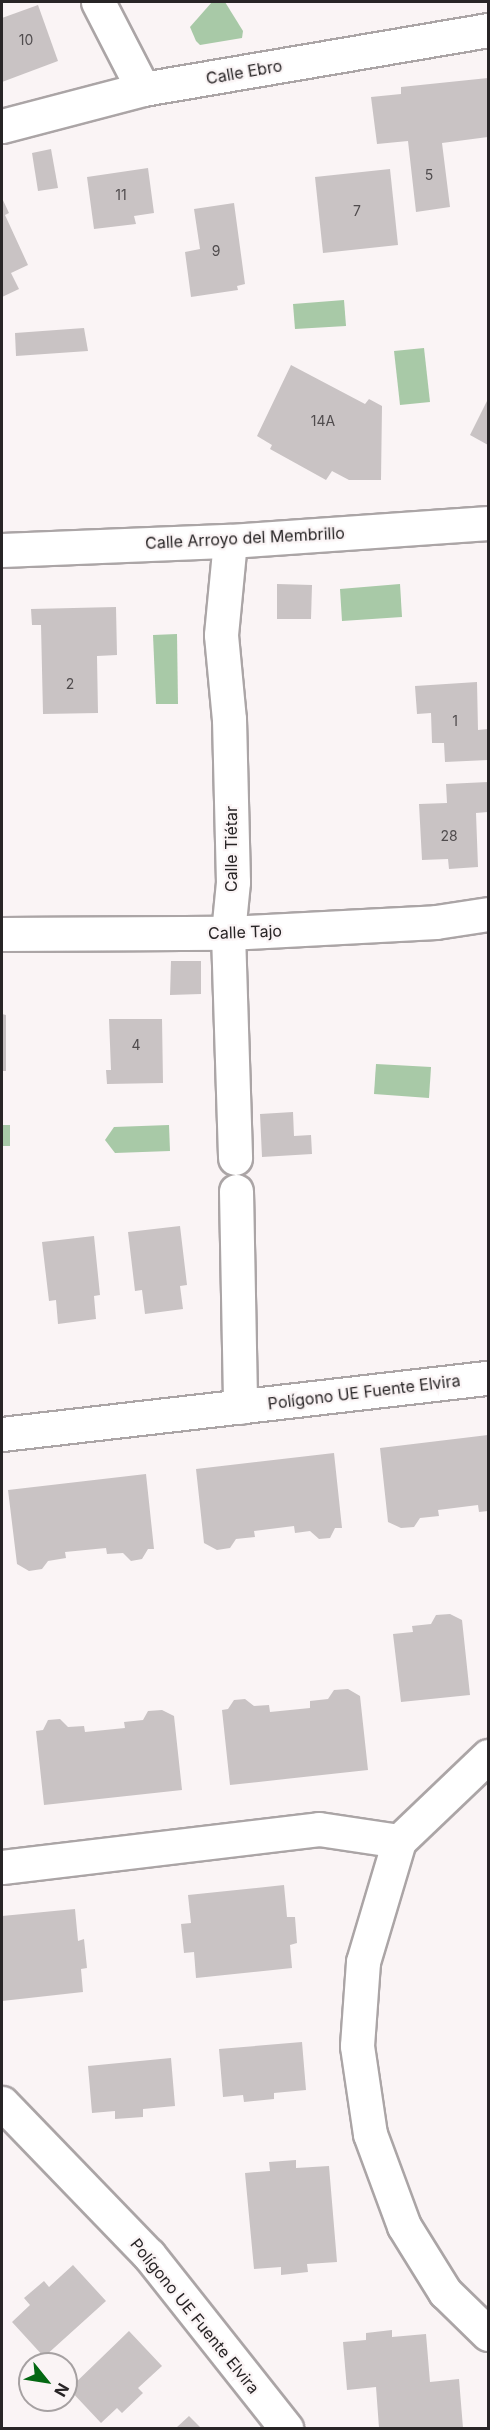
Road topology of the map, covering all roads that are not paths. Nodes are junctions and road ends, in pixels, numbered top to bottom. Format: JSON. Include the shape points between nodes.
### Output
{"nodes":[{"id":1,"x":98,"y":2,"type":"edge"},
{"id":2,"x":489,"y":30,"type":"edge"},
{"id":3,"x":143,"y":89,"type":"junction"},
{"id":4,"x":2,"y":126,"type":"edge"},
{"id":5,"x":489,"y":523,"type":"edge"},
{"id":6,"x":230,"y":541,"type":"junction"},
{"id":7,"x":2,"y":550,"type":"edge"},
{"id":8,"x":489,"y":914,"type":"edge"},
{"id":9,"x":228,"y":933,"type":"junction"},
{"id":10,"x":2,"y":934,"type":"edge"},
{"id":11,"x":235,"y":1158,"type":"dead end"},
{"id":12,"x":236,"y":1191,"type":"dead end"},
{"id":13,"x":489,"y":1378,"type":"edge"},
{"id":14,"x":240,"y":1407,"type":"junction"},
{"id":15,"x":2,"y":1434,"type":"edge"},
{"id":16,"x":489,"y":1756,"type":"edge"},
{"id":17,"x":399,"y":1841,"type":"junction"},
{"id":18,"x":2,"y":1868,"type":"edge"},
{"id":19,"x":2,"y":2103,"type":"edge"},
{"id":20,"x":489,"y":2334,"type":"edge"},
{"id":21,"x":286,"y":2428,"type":"edge"}],
"edges":[{"from":1,"to":3,"type":"street"},
{"from":2,"to":3,"type":"street","name":"Calle Ebro"},
{"from":3,"to":4,"type":"street","name":"Calle Ebro"},
{"from":5,"to":6,"type":"street","name":"Calle Arroyo del Membrillo"},
{"from":6,"to":7,"type":"street","name":"Calle Arroyo del Membrillo"},
{"from":6,"to":9,"type":"street","name":"Calle Tiétar","via":[[221,635],[229,718],[233,871]]},
{"from":8,"to":9,"type":"street","name":"Calle Tajo","via":[[436,922]]},
{"from":9,"to":10,"type":"street","name":"Calle Tajo"},
{"from":9,"to":11,"type":"street","name":"Calle Tiétar"},
{"from":12,"to":14,"type":"street"},
{"from":13,"to":14,"type":"street","name":"Polígono UE Fuente Elvira"},
{"from":14,"to":15,"type":"street","name":"Polígono UE Fuente Elvira"},
{"from":16,"to":17,"type":"street"},
{"from":17,"to":18,"type":"street","via":[[319,1829]]},
{"from":17,"to":20,"type":"street","via":[[363,1962],[357,2046],[370,2134],[404,2226],[445,2292]]},
{"from":19,"to":21,"type":"street","name":"Polígono UE Fuente Elvira","via":[[149,2255]]}]}
